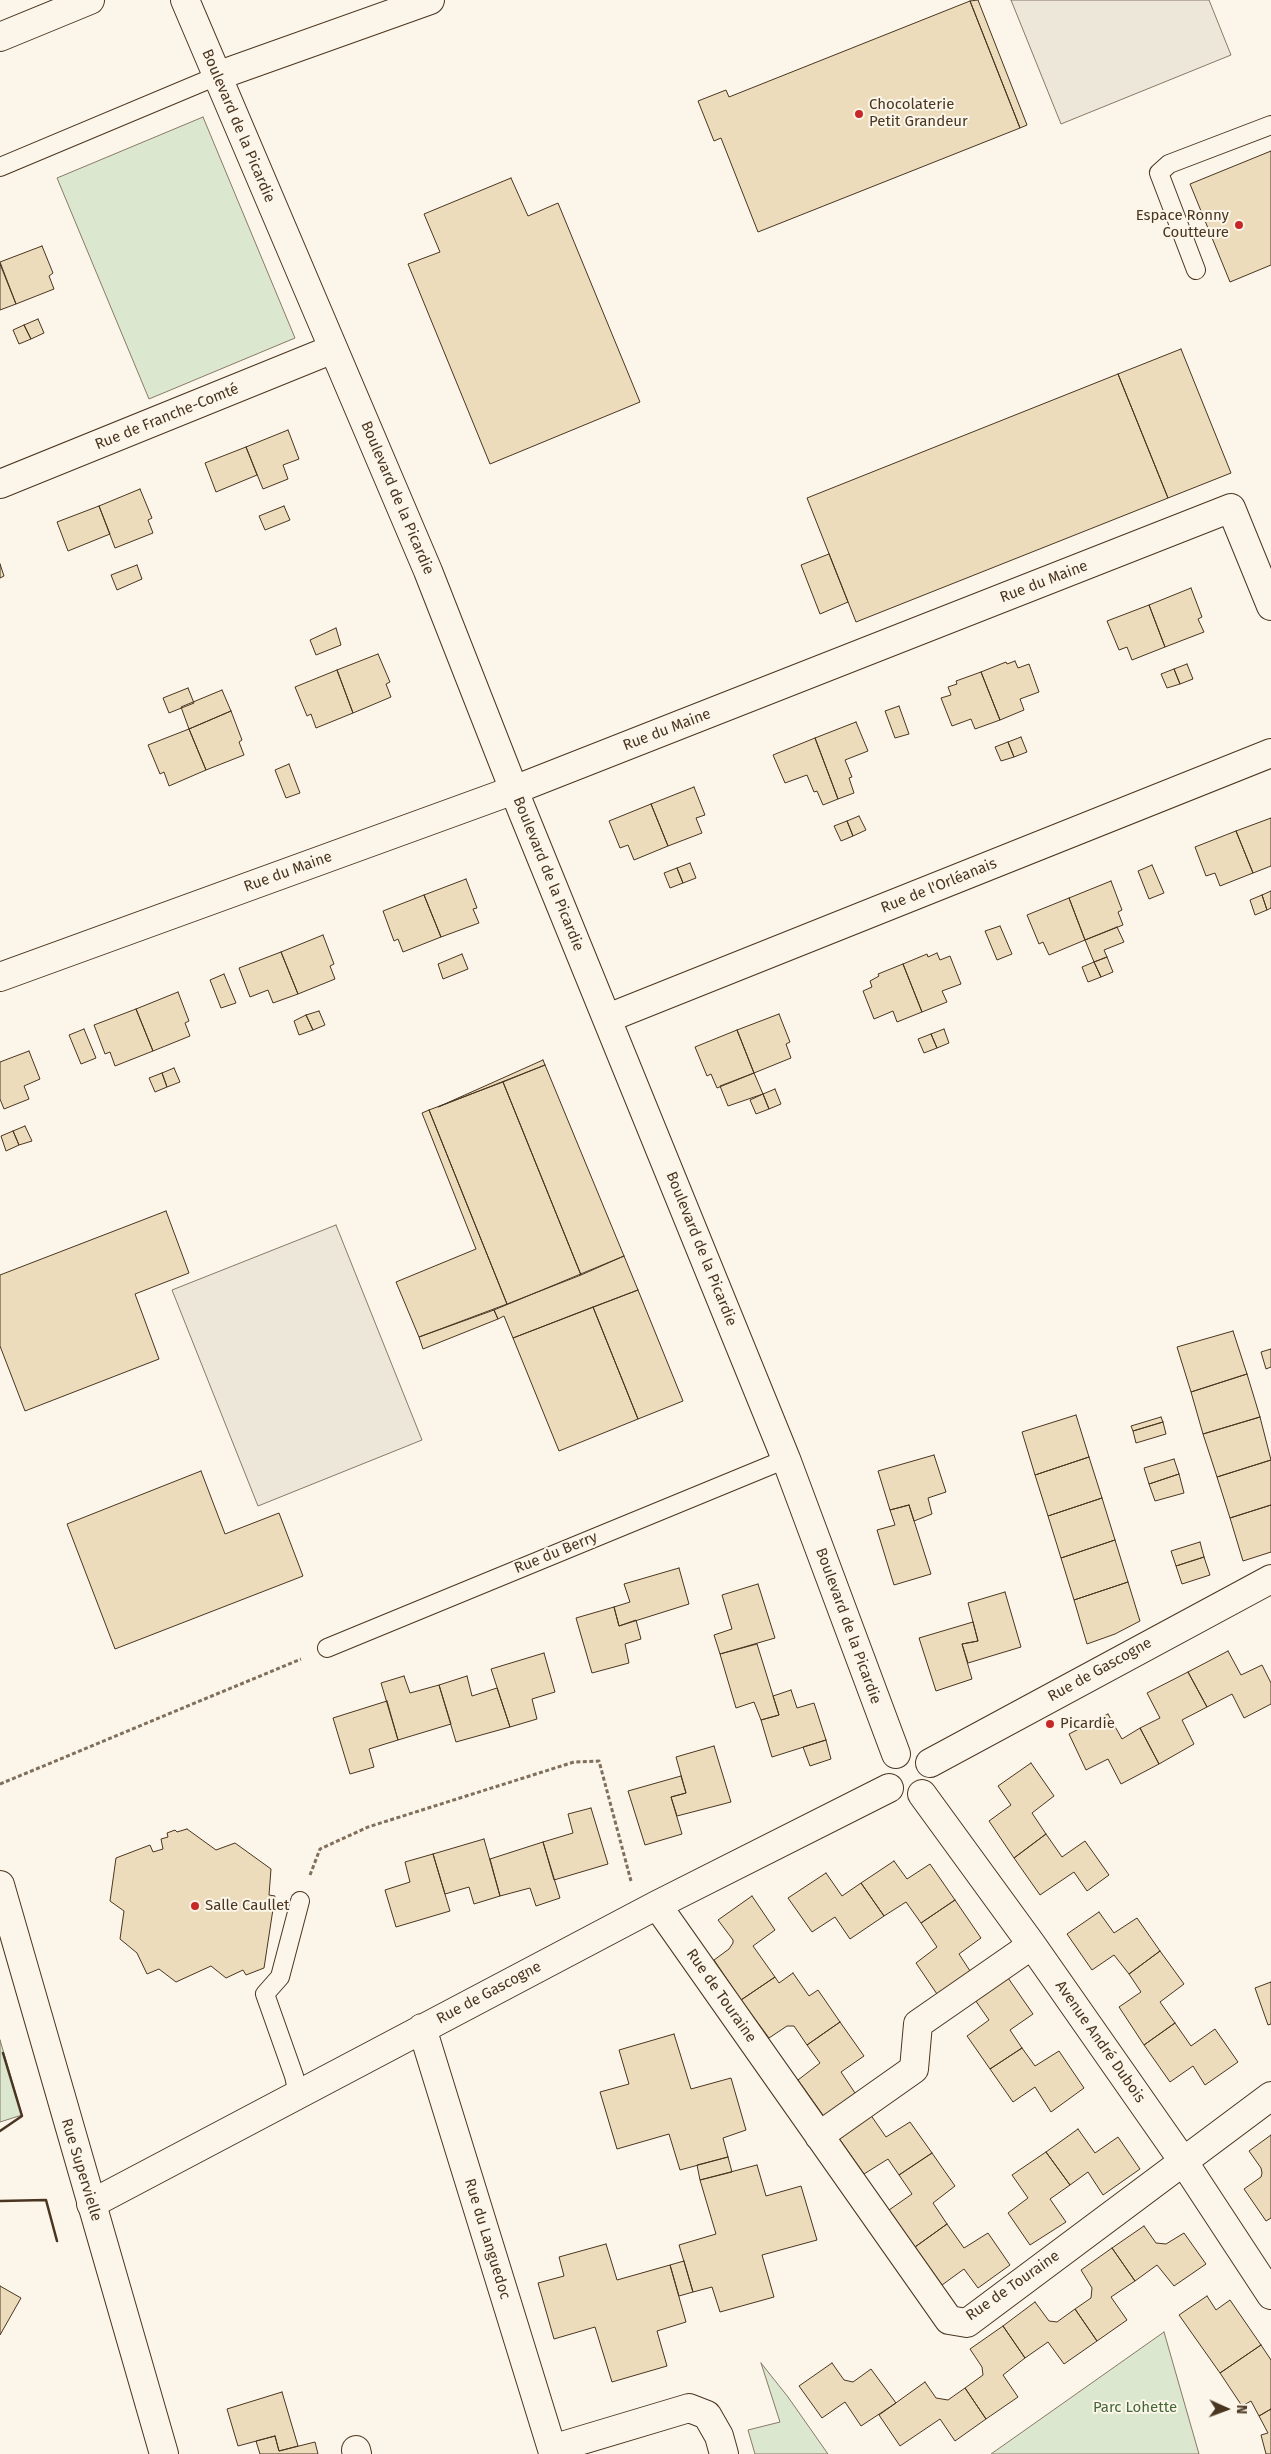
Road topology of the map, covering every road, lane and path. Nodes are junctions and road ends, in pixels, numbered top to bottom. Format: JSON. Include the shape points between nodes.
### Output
{"nodes":[{"id":1,"x":90,"y":0,"type":"edge"},
{"id":2,"x":185,"y":0,"type":"edge"},
{"id":3,"x":430,"y":0,"type":"edge"},
{"id":4,"x":0,"y":37,"type":"edge"},
{"id":5,"x":217,"y":76,"type":"junction"},
{"id":6,"x":1271,"y":125,"type":"edge"},
{"id":7,"x":0,"y":167,"type":"edge"},
{"id":8,"x":1196,"y":270,"type":"dead end"},
{"id":9,"x":333,"y":349,"type":"junction"},
{"id":10,"x":0,"y":484,"type":"edge"},
{"id":11,"x":1271,"y":606,"type":"edge"},
{"id":12,"x":1271,"y":753,"type":"edge"},
{"id":13,"x":514,"y":790,"type":"junction"},
{"id":14,"x":0,"y":977,"type":"edge"},
{"id":15,"x":608,"y":1018,"type":"junction"},
{"id":16,"x":786,"y":1459,"type":"junction"},
{"id":17,"x":1271,"y":1579,"type":"edge"},
{"id":18,"x":327,"y":1648,"type":"joint"},
{"id":19,"x":896,"y":1754,"type":"junction"},
{"id":20,"x":930,"y":1763,"type":"junction"},
{"id":21,"x":0,"y":1784,"type":"edge"},
{"id":22,"x":889,"y":1788,"type":"junction"},
{"id":23,"x":922,"y":1794,"type":"junction"},
{"id":24,"x":0,"y":1884,"type":"edge"},
{"id":25,"x":300,"y":1901,"type":"joint"},
{"id":26,"x":651,"y":1908,"type":"junction"},
{"id":27,"x":1032,"y":1944,"type":"junction"},
{"id":28,"x":422,"y":2028,"type":"junction"},
{"id":29,"x":298,"y":2094,"type":"junction"},
{"id":30,"x":1271,"y":2096,"type":"edge"},
{"id":31,"x":819,"y":2136,"type":"junction"},
{"id":32,"x":1183,"y":2161,"type":"junction"},
{"id":33,"x":91,"y":2204,"type":"junction"},
{"id":34,"x":1271,"y":2295,"type":"edge"},
{"id":35,"x":544,"y":2452,"type":"edge"},
{"id":36,"x":164,"y":2454,"type":"edge"},
{"id":37,"x":724,"y":2454,"type":"edge"}],
"edges":[{"from":1,"to":4,"type":"street"},
{"from":2,"to":5,"type":"street","name":"Boulevard de la Picardie"},
{"from":3,"to":5,"type":"street"},
{"from":5,"to":7,"type":"lane"},
{"from":5,"to":9,"type":"street","name":"Boulevard de la Picardie"},
{"from":6,"to":8,"type":"lane","via":[[1168,164],[1159,173]]},
{"from":9,"to":10,"type":"street","name":"Rue de Franche-Comté"},
{"from":9,"to":13,"type":"street","name":"Boulevard de la Picardie","via":[[428,571]]},
{"from":11,"to":13,"type":"street","name":"Rue du Maine","via":[[1231,508]]},
{"from":12,"to":15,"type":"street","name":"Rue de l'Orléanais"},
{"from":13,"to":14,"type":"street","name":"Rue du Maine"},
{"from":13,"to":15,"type":"street","name":"Boulevard de la Picardie"},
{"from":15,"to":16,"type":"street","name":"Boulevard de la Picardie"},
{"from":16,"to":18,"type":"lane","name":"Rue du Berry"},
{"from":16,"to":19,"type":"street","name":"Boulevard de la Picardie"},
{"from":17,"to":20,"type":"street","name":"Rue de Gascogne"},
{"from":18,"to":21,"type":"path"},
{"from":19,"to":20,"type":"street","via":[[915,1751]]},
{"from":19,"to":22,"type":"street","via":[[886,1766]]},
{"from":20,"to":23,"type":"street","via":[[932,1780]]},
{"from":22,"to":23,"type":"street","via":[[900,1797]]},
{"from":22,"to":26,"type":"street","name":"Rue de Gascogne"},
{"from":23,"to":27,"type":"street","name":"Avenue André Dubois"},
{"from":24,"to":33,"type":"street","name":"Rue Supervielle"},
{"from":25,"to":26,"type":"path","via":[[320,1850],[352,1834],[574,1762],[600,1761],[633,1886]]},
{"from":25,"to":29,"type":"lane","via":[[280,1977],[265,1994]]},
{"from":26,"to":28,"type":"street","name":"Rue de Gascogne"},
{"from":26,"to":31,"type":"street","name":"Rue de Touraine"},
{"from":27,"to":31,"type":"street","via":[[918,2024],[914,2069]]},
{"from":27,"to":32,"type":"street","name":"Avenue André Dubois"},
{"from":28,"to":29,"type":"street","name":"Rue de Gascogne"},
{"from":28,"to":35,"type":"street","name":"Rue du Languedoc"},
{"from":29,"to":33,"type":"street","name":"Rue de Gascogne"},
{"from":30,"to":32,"type":"street","name":"Rue de Touraine"},
{"from":31,"to":32,"type":"street","name":"Rue de Touraine","via":[[949,2320],[968,2323]]},
{"from":32,"to":34,"type":"street","name":"Avenue André Dubois"},
{"from":33,"to":36,"type":"street","name":"Rue Supervielle"},
{"from":35,"to":37,"type":"street","name":"Rue du Languedoc","via":[[689,2408],[707,2415],[719,2436]]}]}
